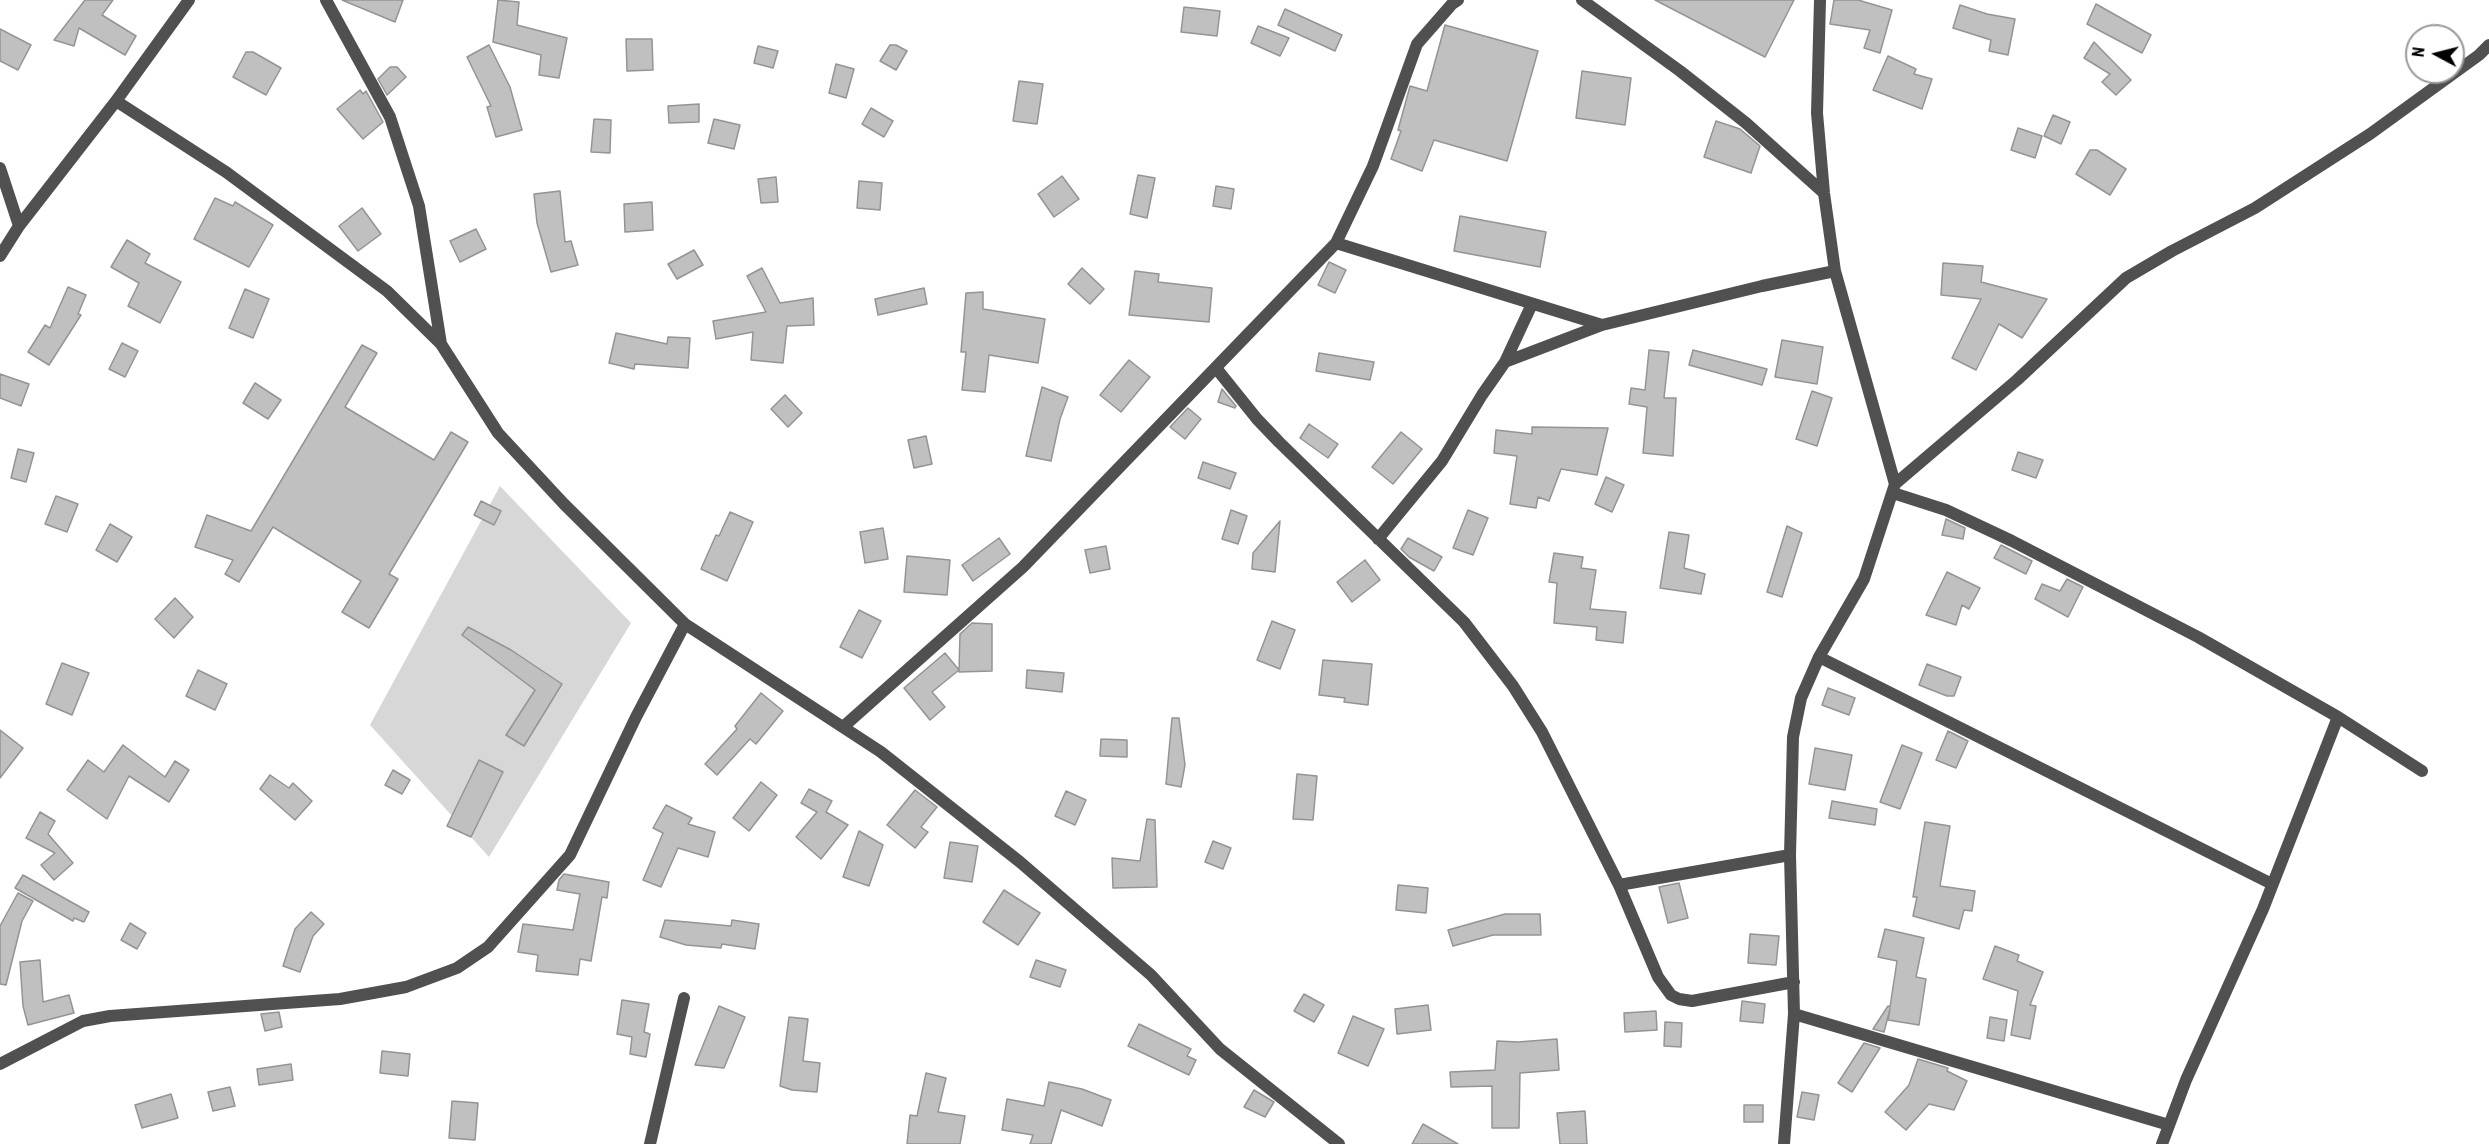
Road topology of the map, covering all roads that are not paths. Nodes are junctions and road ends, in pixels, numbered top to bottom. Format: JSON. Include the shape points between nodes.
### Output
{"nodes":[{"id":1,"x":189,"y":0,"type":"edge"},
{"id":2,"x":326,"y":0,"type":"edge"},
{"id":3,"x":1458,"y":0,"type":"edge"},
{"id":4,"x":1582,"y":0,"type":"edge"},
{"id":5,"x":1820,"y":0,"type":"edge"},
{"id":6,"x":2489,"y":45,"type":"edge"},
{"id":7,"x":116,"y":101,"type":"junction"},
{"id":8,"x":0,"y":168,"type":"edge"},
{"id":9,"x":1824,"y":193,"type":"junction"},
{"id":10,"x":19,"y":226,"type":"junction"},
{"id":11,"x":1336,"y":243,"type":"junction"},
{"id":12,"x":0,"y":256,"type":"edge"},
{"id":13,"x":1835,"y":271,"type":"junction"},
{"id":14,"x":1532,"y":304,"type":"junction"},
{"id":15,"x":1602,"y":325,"type":"junction"},
{"id":16,"x":441,"y":344,"type":"junction"},
{"id":17,"x":1505,"y":362,"type":"junction"},
{"id":18,"x":1216,"y":368,"type":"junction"},
{"id":19,"x":1894,"y":488,"type":"junction"},
{"id":20,"x":1378,"y":539,"type":"junction"},
{"id":21,"x":685,"y":624,"type":"junction"},
{"id":22,"x":1819,"y":657,"type":"junction"},
{"id":23,"x":2338,"y":717,"type":"junction"},
{"id":24,"x":843,"y":727,"type":"junction"},
{"id":25,"x":2422,"y":771,"type":"dead end"},
{"id":26,"x":1790,"y":855,"type":"junction"},
{"id":27,"x":2272,"y":884,"type":"junction"},
{"id":28,"x":1619,"y":885,"type":"junction"},
{"id":29,"x":1794,"y":982,"type":"junction"},
{"id":30,"x":684,"y":998,"type":"dead end"},
{"id":31,"x":1794,"y":1014,"type":"junction"},
{"id":32,"x":0,"y":1064,"type":"edge"},
{"id":33,"x":2169,"y":1125,"type":"junction"},
{"id":34,"x":650,"y":1144,"type":"edge"},
{"id":35,"x":1339,"y":1144,"type":"edge"},
{"id":36,"x":1784,"y":1144,"type":"edge"},
{"id":37,"x":2162,"y":1144,"type":"edge"}],
"edges":[{"from":1,"to":7,"type":"street"},
{"from":2,"to":16,"type":"street","via":[[390,117],[419,206]]},
{"from":3,"to":11,"type":"street","via":[[1417,44],[1373,166]]},
{"from":4,"to":9,"type":"street","via":[[1738,117]]},
{"from":5,"to":9,"type":"street","via":[[1817,113]]},
{"from":6,"to":19,"type":"street","via":[[2370,134],[2255,208],[2126,278]]},
{"from":7,"to":10,"type":"street"},
{"from":7,"to":16,"type":"street","via":[[226,172],[387,291]]},
{"from":8,"to":10,"type":"street"},
{"from":9,"to":13,"type":"street"},
{"from":10,"to":12,"type":"street"},
{"from":11,"to":14,"type":"street"},
{"from":11,"to":18,"type":"street"},
{"from":13,"to":15,"type":"street"},
{"from":13,"to":19,"type":"street"},
{"from":14,"to":15,"type":"street"},
{"from":14,"to":17,"type":"street"},
{"from":15,"to":17,"type":"street"},
{"from":16,"to":21,"type":"street","via":[[498,433]]},
{"from":17,"to":20,"type":"street","via":[[1442,461]]},
{"from":18,"to":20,"type":"street","via":[[1257,419]]},
{"from":18,"to":24,"type":"street","via":[[1023,567]]},
{"from":19,"to":22,"type":"street","via":[[1864,579]]},
{"from":19,"to":23,"type":"street","via":[[2012,541],[2198,637]]},
{"from":20,"to":28,"type":"street","via":[[1464,622],[1513,686],[1542,732]]},
{"from":21,"to":24,"type":"street"},
{"from":21,"to":32,"type":"street","via":[[570,855],[488,947],[457,968],[406,987],[340,999],[83,1021]]},
{"from":22,"to":26,"type":"street","via":[[1801,698],[1793,737]]},
{"from":22,"to":27,"type":"street"},
{"from":23,"to":25,"type":"street"},
{"from":23,"to":27,"type":"street"},
{"from":24,"to":35,"type":"street","via":[[881,752],[1020,861],[1150,975],[1220,1049]]},
{"from":26,"to":28,"type":"street"},
{"from":26,"to":29,"type":"street"},
{"from":27,"to":33,"type":"street"},
{"from":28,"to":29,"type":"street","via":[[1658,977],[1679,999],[1692,1001]]},
{"from":29,"to":31,"type":"street"},
{"from":30,"to":34,"type":"street"},
{"from":31,"to":33,"type":"street"},
{"from":31,"to":36,"type":"street"},
{"from":33,"to":37,"type":"street"}]}
